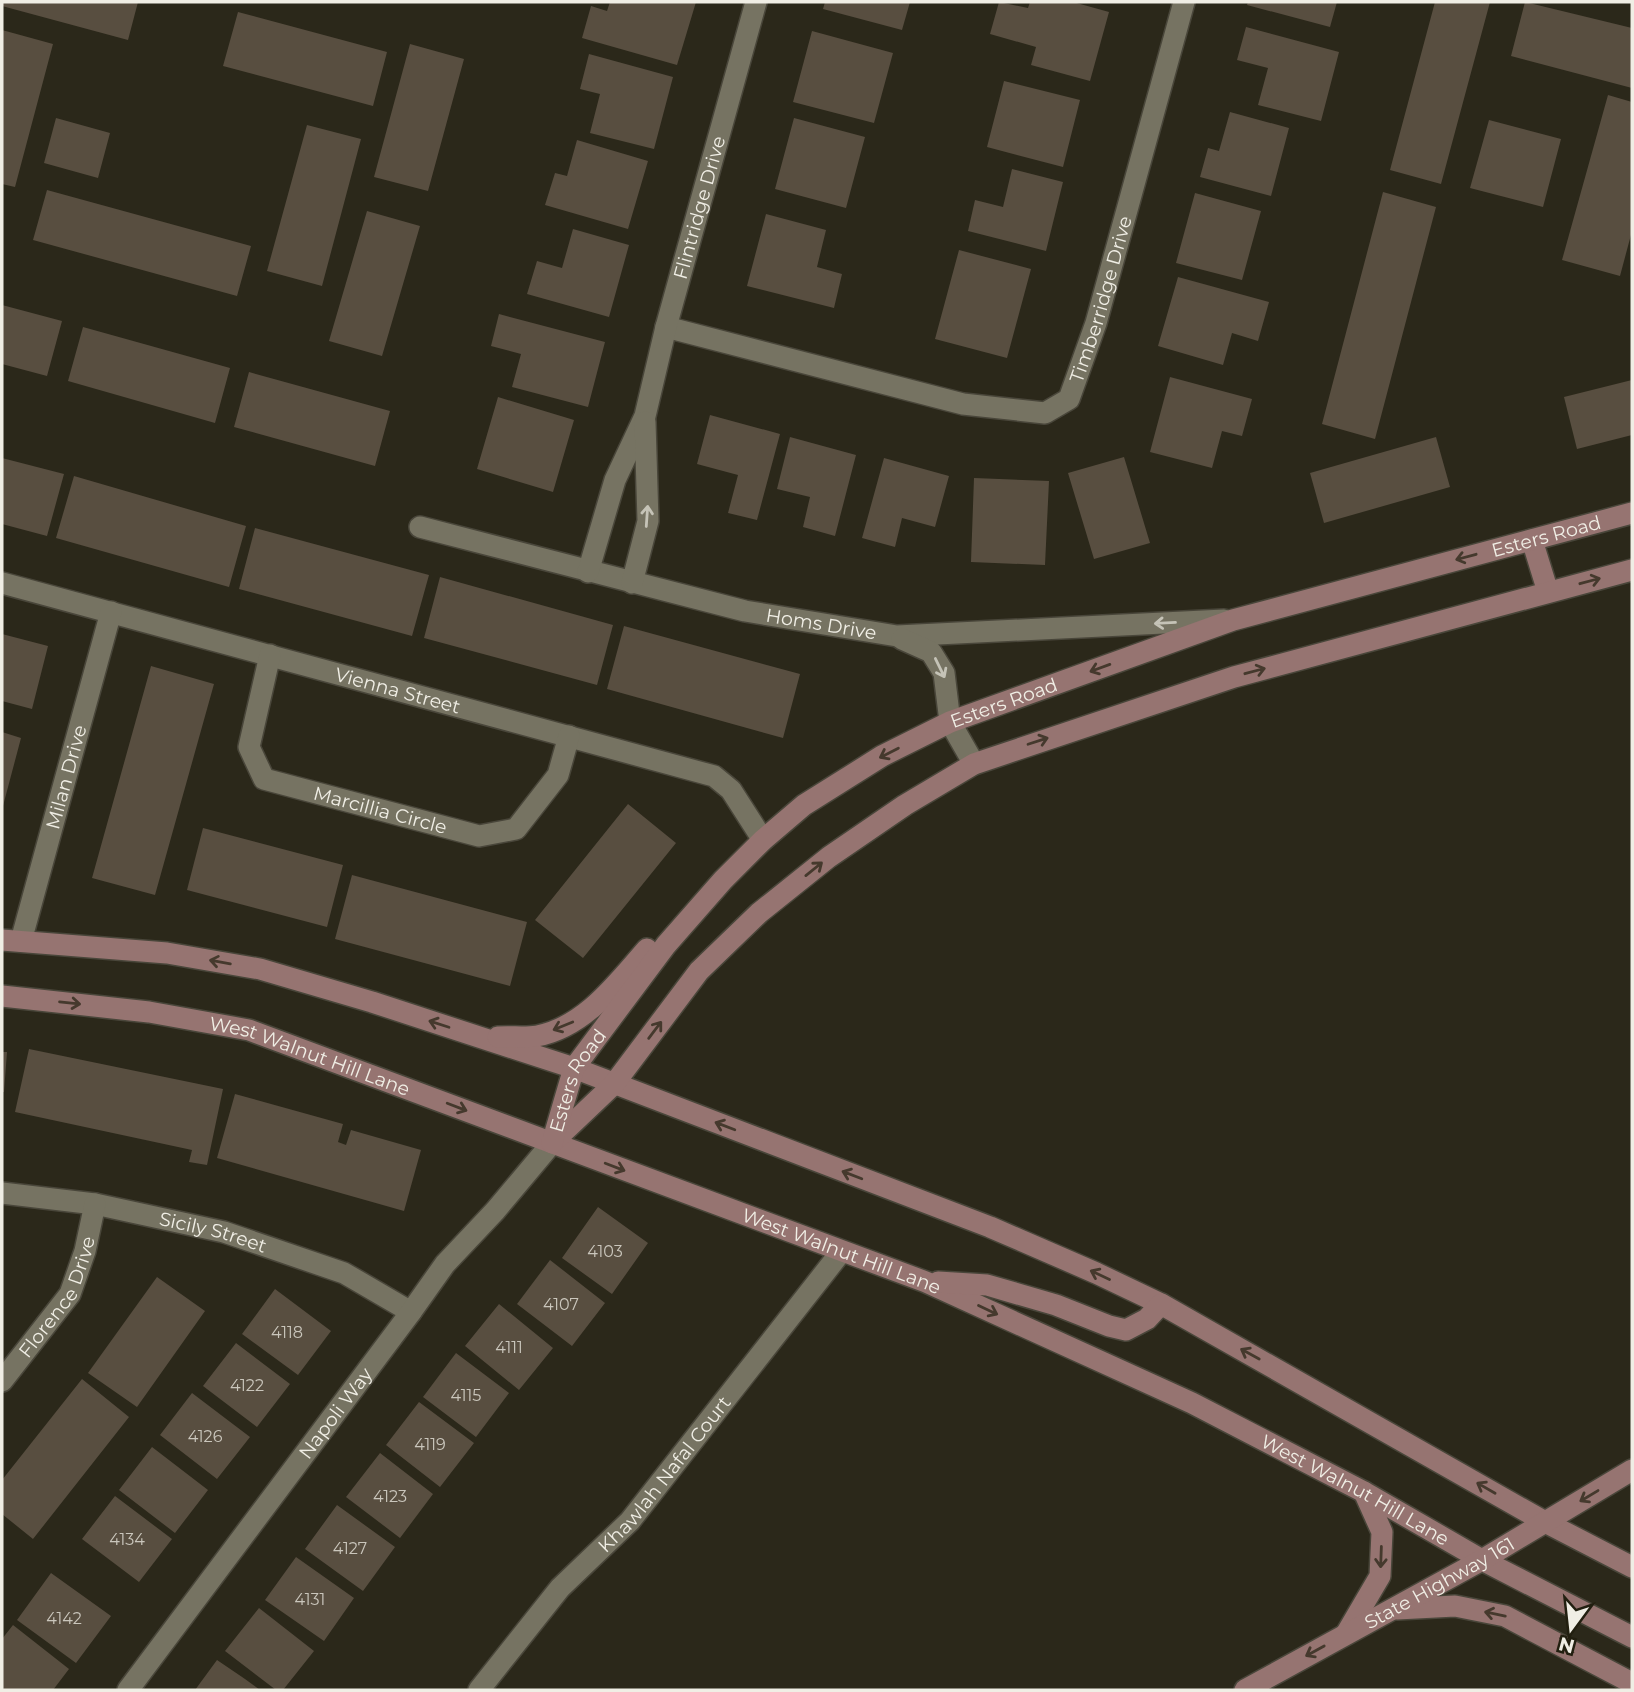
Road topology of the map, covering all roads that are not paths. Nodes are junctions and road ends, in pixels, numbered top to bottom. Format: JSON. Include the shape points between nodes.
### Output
{"nodes":[{"id":1,"x":756,"y":2,"type":"edge"},
{"id":2,"x":1184,"y":2,"type":"edge"},
{"id":3,"x":666,"y":327,"type":"junction"},
{"id":4,"x":645,"y":416,"type":"junction"},
{"id":5,"x":1632,"y":513,"type":"edge"},
{"id":6,"x":421,"y":527,"type":"dead end"},
{"id":7,"x":1532,"y":540,"type":"junction"},
{"id":8,"x":1632,"y":570,"type":"edge"},
{"id":9,"x":588,"y":572,"type":"junction"},
{"id":10,"x":2,"y":583,"type":"edge"},
{"id":11,"x":632,"y":583,"type":"junction"},
{"id":12,"x":1548,"y":592,"type":"junction"},
{"id":13,"x":110,"y":612,"type":"junction"},
{"id":14,"x":1233,"y":620,"type":"junction"},
{"id":15,"x":897,"y":636,"type":"junction"},
{"id":16,"x":270,"y":655,"type":"junction"},
{"id":17,"x":950,"y":722,"type":"junction"},
{"id":18,"x":569,"y":736,"type":"junction"},
{"id":19,"x":974,"y":764,"type":"junction"},
{"id":20,"x":763,"y":840,"type":"junction"},
{"id":21,"x":705,"y":901,"type":"junction"},
{"id":22,"x":11,"y":940,"type":"edge"},
{"id":23,"x":2,"y":996,"type":"edge"},
{"id":24,"x":481,"y":1037,"type":"junction"},
{"id":25,"x":574,"y":1068,"type":"junction"},
{"id":26,"x":614,"y":1084,"type":"junction"},
{"id":27,"x":551,"y":1143,"type":"junction"},
{"id":28,"x":2,"y":1193,"type":"edge"},
{"id":29,"x":95,"y":1204,"type":"junction"},
{"id":30,"x":841,"y":1252,"type":"junction"},
{"id":31,"x":926,"y":1282,"type":"junction"},
{"id":32,"x":1161,"y":1304,"type":"junction"},
{"id":33,"x":411,"y":1312,"type":"junction"},
{"id":34,"x":2,"y":1381,"type":"edge"},
{"id":35,"x":1632,"y":1471,"type":"edge"},
{"id":36,"x":1364,"y":1492,"type":"junction"},
{"id":37,"x":1545,"y":1522,"type":"junction"},
{"id":38,"x":1482,"y":1560,"type":"junction"},
{"id":39,"x":1632,"y":1567,"type":"edge"},
{"id":40,"x":1392,"y":1609,"type":"junction"},
{"id":41,"x":1345,"y":1635,"type":"junction"},
{"id":42,"x":1632,"y":1637,"type":"edge"},
{"id":43,"x":1632,"y":1683,"type":"edge"},
{"id":44,"x":128,"y":1690,"type":"edge"},
{"id":45,"x":479,"y":1690,"type":"edge"},
{"id":46,"x":1245,"y":1690,"type":"edge"}],
"edges":[{"from":1,"to":3,"type":"street","name":"Flintridge Drive"},
{"from":2,"to":3,"type":"street","name":"Timberridge Drive","via":[[1096,323],[1069,399],[1045,413],[963,404]]},
{"from":3,"to":4,"type":"street","name":"Flintridge Drive"},
{"from":4,"to":9,"type":"street","name":"Flintridge Drive","via":[[615,480]]},
{"from":11,"to":4,"type":"street","name":"Flintridge Drive","one_way":true,"via":[[648,521]]},
{"from":5,"to":7,"type":"main road","name":"Esters Road"},
{"from":6,"to":9,"type":"street","name":"Homs Drive"},
{"from":7,"to":12,"type":"main road"},
{"from":7,"to":14,"type":"main road","name":"Esters Road","one_way":true},
{"from":12,"to":8,"type":"main road","name":"Esters Road","one_way":true},
{"from":9,"to":11,"type":"street","name":"Homs Drive"},
{"from":10,"to":13,"type":"street","name":"Vienna Street"},
{"from":11,"to":15,"type":"street","name":"Homs Drive","via":[[745,611]]},
{"from":19,"to":12,"type":"main road","name":"Esters Road","one_way":true,"via":[[1234,677]]},
{"from":13,"to":16,"type":"street","name":"Vienna Street"},
{"from":13,"to":22,"type":"street","name":"Milan Drive"},
{"from":14,"to":15,"type":"street","name":"Homs Drive","one_way":true},
{"from":14,"to":17,"type":"main road","name":"Esters Road","one_way":true},
{"from":15,"to":17,"type":"street","one_way":true,"via":[[931,652],[944,673]]},
{"from":16,"to":18,"type":"street","name":"Vienna Street"},
{"from":16,"to":18,"type":"street","name":"Marcillia Circle","via":[[249,747],[264,779],[479,836],[516,829],[558,775]]},
{"from":17,"to":19,"type":"street"},
{"from":17,"to":20,"type":"main road","name":"Esters Road","one_way":true,"via":[[804,805]]},
{"from":18,"to":20,"type":"street","name":"Vienna Street","via":[[713,776],[732,790]]},
{"from":26,"to":19,"type":"main road","name":"Esters Road","one_way":true,"via":[[699,971],[760,914],[829,857]]},
{"from":20,"to":21,"type":"main road","name":"Esters Road"},
{"from":21,"to":24,"type":"main road","one_way":true,"via":[[654,941],[580,1018],[538,1036]]},
{"from":21,"to":25,"type":"main road","name":"Esters Road","via":[[666,945]]},
{"from":24,"to":22,"type":"main road","one_way":true,"via":[[260,969],[167,953]]},
{"from":23,"to":27,"type":"main road","name":"West Walnut Hill Lane","one_way":true,"via":[[149,1012],[249,1030]]},
{"from":24,"to":25,"type":"main road"},
{"from":25,"to":26,"type":"main road"},
{"from":25,"to":27,"type":"main road","name":"Esters Road"},
{"from":26,"to":27,"type":"main road","name":"Esters Road"},
{"from":32,"to":26,"type":"main road","one_way":true,"via":[[990,1227]]},
{"from":27,"to":30,"type":"main road","name":"West Walnut Hill Lane","one_way":true},
{"from":27,"to":33,"type":"street","name":"Napoli Way","via":[[445,1264]]},
{"from":28,"to":29,"type":"street","name":"Sicily Street"},
{"from":29,"to":33,"type":"street","name":"Sicily Street","via":[[224,1232],[344,1273]]},
{"from":29,"to":34,"type":"street","name":"Florence Drive","via":[[70,1294]]},
{"from":30,"to":31,"type":"main road","name":"West Walnut Hill Lane"},
{"from":30,"to":45,"type":"street","name":"Khawlah Nafal Court","via":[[630,1521],[560,1588]]},
{"from":31,"to":32,"type":"main road","via":[[987,1285],[1126,1330],[1147,1320]]},
{"from":31,"to":36,"type":"main road","name":"West Walnut Hill Lane","one_way":true,"via":[[1192,1402]]},
{"from":37,"to":32,"type":"main road","one_way":true},
{"from":33,"to":44,"type":"street","name":"Napoli Way"},
{"from":35,"to":37,"type":"main road","name":"State Highway 161","one_way":true},
{"from":36,"to":38,"type":"main road","name":"West Walnut Hill Lane"},
{"from":36,"to":41,"type":"main road","one_way":true,"via":[[1382,1532],[1380,1576]]},
{"from":37,"to":38,"type":"main road","name":"State Highway 161"},
{"from":37,"to":39,"type":"main road"},
{"from":38,"to":40,"type":"main road","name":"State Highway 161"},
{"from":38,"to":42,"type":"main road","name":"West Walnut Hill Lane"},
{"from":40,"to":41,"type":"main road","name":"State Highway 161"},
{"from":43,"to":40,"type":"main road","one_way":true,"via":[[1505,1616],[1455,1606]]},
{"from":41,"to":46,"type":"main road","name":"State Highway 161","one_way":true}]}
